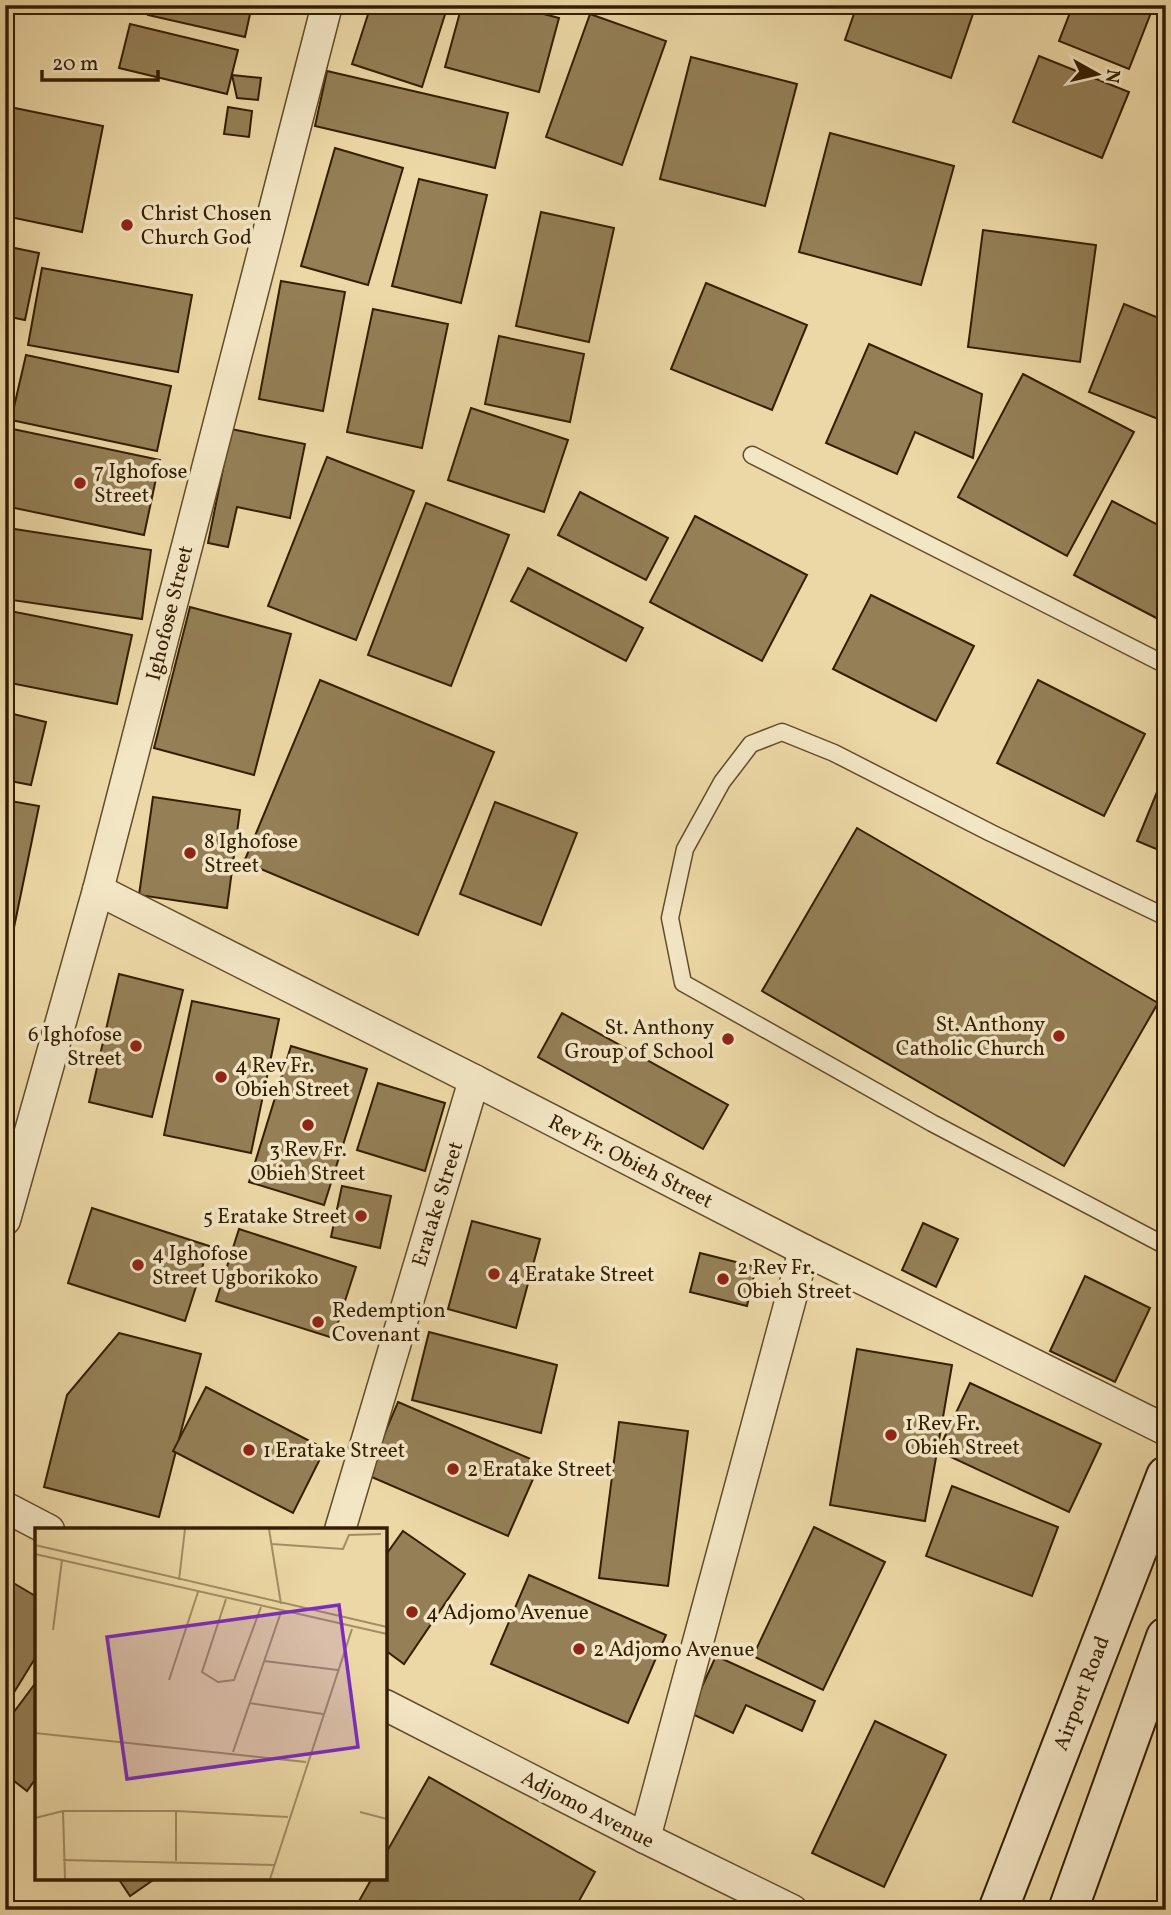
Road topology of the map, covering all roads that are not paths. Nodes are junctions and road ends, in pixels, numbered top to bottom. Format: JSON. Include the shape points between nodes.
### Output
{"nodes":[{"id":1,"x":327,"y":5,"type":"edge"},
{"id":2,"x":752,"y":456,"type":"dead end"},
{"id":3,"x":1166,"y":665,"type":"edge"},
{"id":4,"x":99,"y":890,"type":"junction"},
{"id":5,"x":1166,"y":917,"type":"edge"},
{"id":6,"x":474,"y":1080,"type":"junction"},
{"id":7,"x":5,"y":1220,"type":"edge"},
{"id":8,"x":1166,"y":1246,"type":"edge"},
{"id":9,"x":804,"y":1251,"type":"junction"},
{"id":10,"x":1166,"y":1430,"type":"edge"},
{"id":11,"x":1166,"y":1476,"type":"edge"},
{"id":12,"x":5,"y":1507,"type":"edge"},
{"id":13,"x":45,"y":1528,"type":"edge"},
{"id":14,"x":341,"y":1528,"type":"edge"},
{"id":15,"x":1166,"y":1637,"type":"edge"},
{"id":16,"x":387,"y":1706,"type":"edge"},
{"id":17,"x":645,"y":1838,"type":"junction"},
{"id":18,"x":792,"y":1910,"type":"edge"},
{"id":19,"x":998,"y":1910,"type":"edge"},
{"id":20,"x":1068,"y":1910,"type":"edge"}],
"edges":[{"from":1,"to":4,"type":"street","name":"Ighofose Street"},
{"from":2,"to":3,"type":"lane"},
{"from":4,"to":6,"type":"street","name":"Rev Fr. Obieh Street"},
{"from":4,"to":7,"type":"street","name":"Ighofose Street"},
{"from":5,"to":8,"type":"lane","via":[[834,752],[782,732],[751,744],[722,782],[685,849],[670,918],[683,983],[932,1123]]},
{"from":6,"to":9,"type":"street","name":"Rev Fr. Obieh Street"},
{"from":6,"to":14,"type":"street","name":"Eratake Street"},
{"from":9,"to":10,"type":"street","name":"Rev Fr. Obieh Street"},
{"from":9,"to":17,"type":"street"},
{"from":11,"to":19,"type":"main road","name":"Airport Road"},
{"from":12,"to":13,"type":"street"},
{"from":15,"to":20,"type":"main road"},
{"from":16,"to":17,"type":"street","name":"Adjomo Avenue"},
{"from":17,"to":18,"type":"street","name":"Adjomo Avenue"}]}
